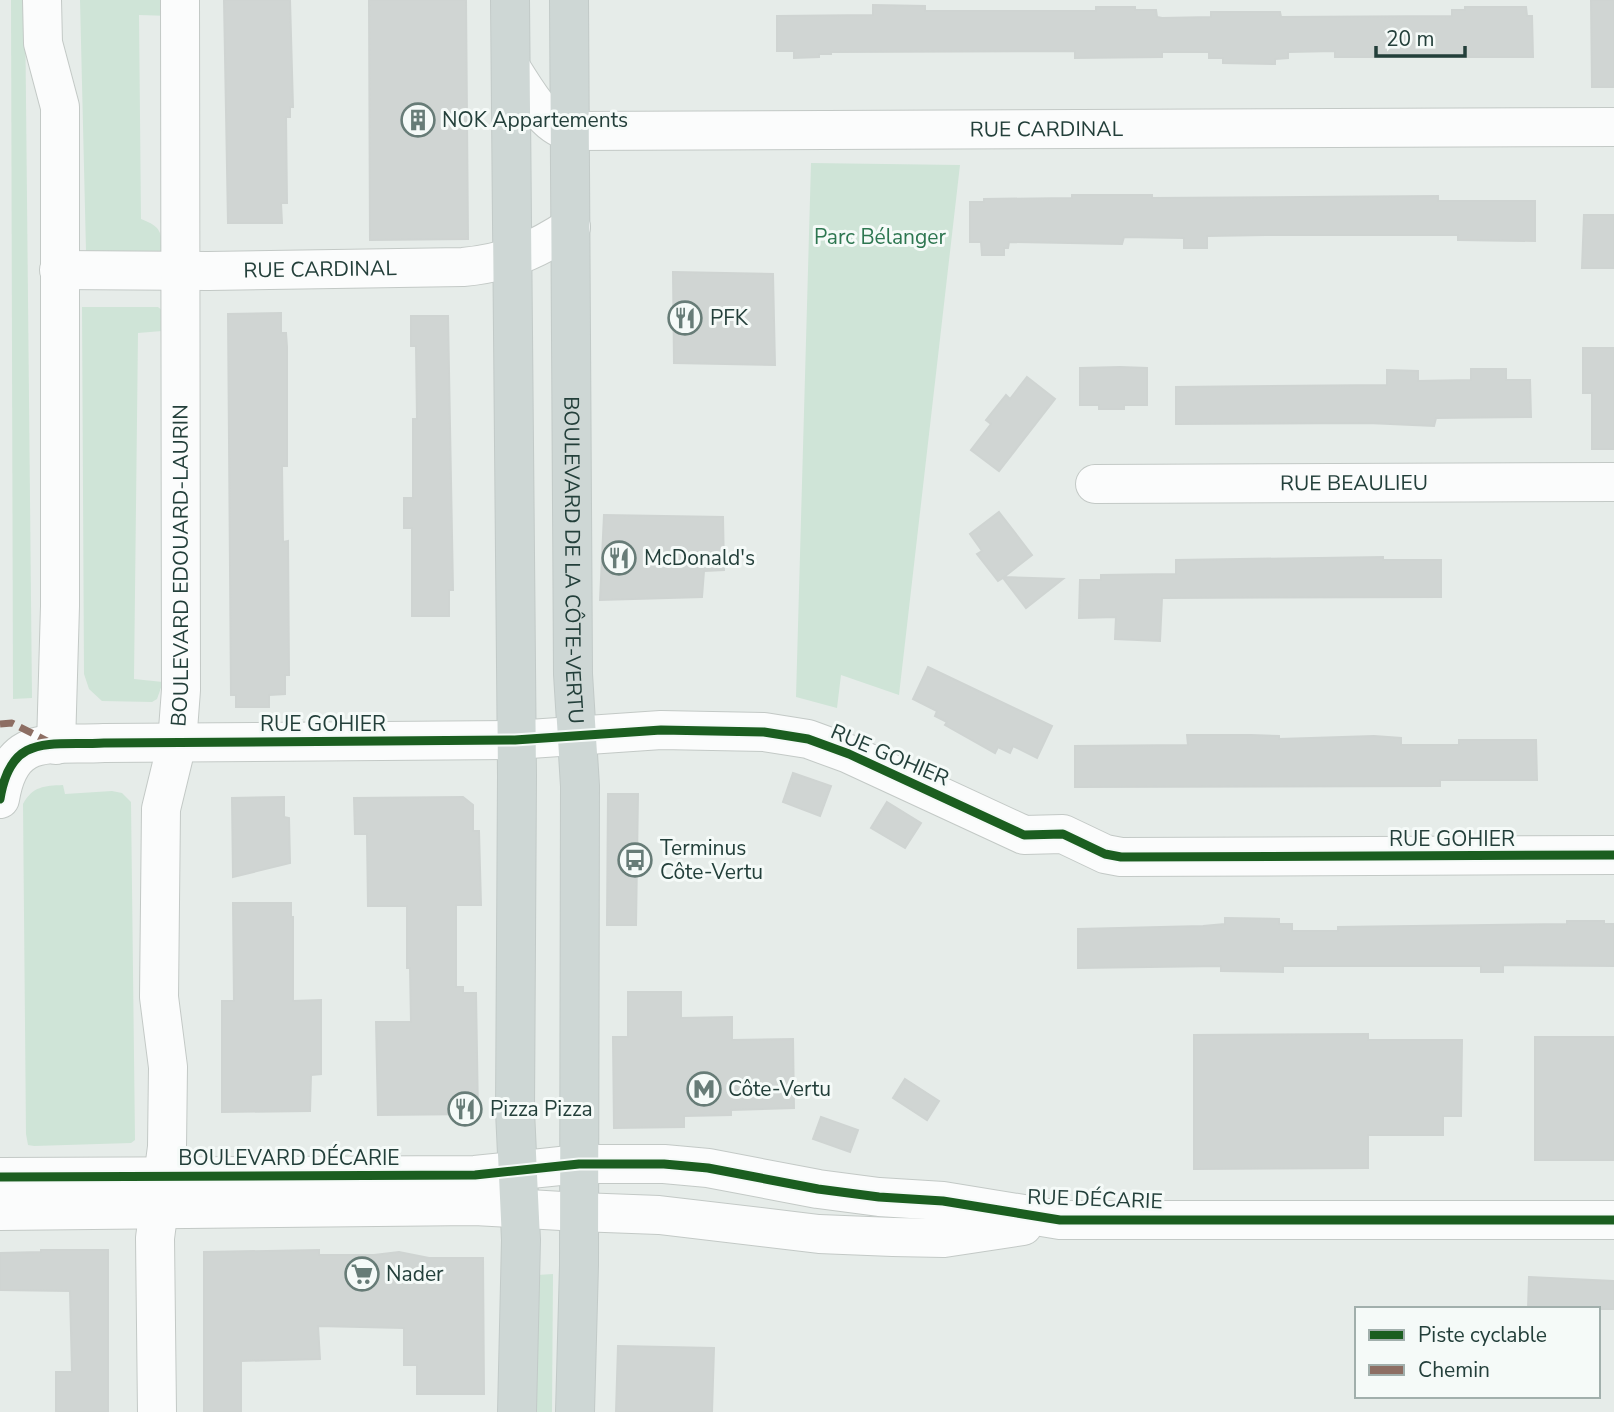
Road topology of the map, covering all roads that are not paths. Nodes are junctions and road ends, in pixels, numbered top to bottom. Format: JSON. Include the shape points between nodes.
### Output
{"nodes":[{"id":1,"x":41,"y":0,"type":"edge"},
{"id":2,"x":180,"y":0,"type":"edge"},
{"id":3,"x":510,"y":0,"type":"edge"},
{"id":4,"x":569,"y":0,"type":"edge"},
{"id":5,"x":511,"y":68,"type":"junction"},
{"id":6,"x":1614,"y":127,"type":"edge"},
{"id":7,"x":571,"y":131,"type":"junction"},
{"id":8,"x":571,"y":227,"type":"junction"},
{"id":9,"x":511,"y":259,"type":"junction"},
{"id":10,"x":59,"y":270,"type":"junction"},
{"id":11,"x":181,"y":271,"type":"junction"},
{"id":12,"x":1614,"y":482,"type":"edge"},
{"id":13,"x":1095,"y":484,"type":"dead end"},
{"id":14,"x":576,"y":735,"type":"junction"},
{"id":15,"x":515,"y":740,"type":"junction"},
{"id":16,"x":177,"y":743,"type":"junction"},
{"id":17,"x":56,"y":745,"type":"junction"},
{"id":18,"x":0,"y":799,"type":"edge"},
{"id":19,"x":1614,"y":855,"type":"edge"},
{"id":20,"x":0,"y":1143,"type":"edge"},
{"id":21,"x":0,"y":1156,"type":"edge"},
{"id":22,"x":579,"y":1164,"type":"junction"},
{"id":23,"x":519,"y":1170,"type":"junction"},
{"id":24,"x":0,"y":1177,"type":"edge"},
{"id":25,"x":162,"y":1193,"type":"junction"},
{"id":26,"x":519,"y":1209,"type":"junction"},
{"id":27,"x":0,"y":1211,"type":"edge"},
{"id":28,"x":579,"y":1212,"type":"junction"},
{"id":29,"x":1059,"y":1220,"type":"junction"},
{"id":30,"x":1614,"y":1220,"type":"edge"},
{"id":31,"x":157,"y":1412,"type":"edge"},
{"id":32,"x":517,"y":1412,"type":"edge"},
{"id":33,"x":575,"y":1412,"type":"edge"}],
"edges":[{"from":1,"to":10,"type":"street","via":[[43,43],[60,107]]},
{"from":2,"to":11,"type":"street","name":"BOULEVARD EDOUARD-LAURIN"},
{"from":3,"to":5,"type":"main road"},
{"from":4,"to":7,"type":"main road","name":"BOULEVARD DE LA CÔTE-VERTU"},
{"from":5,"to":7,"type":"street","via":[[546,117],[560,130]]},
{"from":5,"to":9,"type":"main road"},
{"from":6,"to":7,"type":"street","name":"RUE CARDINAL"},
{"from":7,"to":8,"type":"main road","name":"BOULEVARD DE LA CÔTE-VERTU"},
{"from":8,"to":9,"type":"street","name":"RUE CARDINAL"},
{"from":8,"to":14,"type":"main road","name":"BOULEVARD DE LA CÔTE-VERTU"},
{"from":9,"to":11,"type":"street","name":"RUE CARDINAL","via":[[463,267]]},
{"from":9,"to":15,"type":"main road"},
{"from":10,"to":11,"type":"street","name":"RUE CARDINAL"},
{"from":10,"to":17,"type":"street"},
{"from":11,"to":16,"type":"street","name":"BOULEVARD EDOUARD-LAURIN","via":[[181,690]]},
{"from":12,"to":13,"type":"street","name":"RUE BEAULIEU"},
{"from":14,"to":15,"type":"street","name":"RUE GOHIER"},
{"from":14,"to":19,"type":"street","name":"RUE GOHIER","via":[[661,730],[797,736],[849,754],[1024,835],[1063,834],[1105,854],[1137,858]]},
{"from":14,"to":22,"type":"main road","name":"BOULEVARD DE LA CÔTE-VERTU","via":[[580,786]]},
{"from":15,"to":16,"type":"street","name":"RUE GOHIER"},
{"from":15,"to":23,"type":"main road"},
{"from":16,"to":17,"type":"street","name":"RUE GOHIER"},
{"from":16,"to":25,"type":"street","name":"BOULEVARD EDOUARD-LAURIN","via":[[160,821],[159,997],[168,1066]]},
{"from":17,"to":18,"type":"street","via":[[36,746],[16,757],[7,769]]},
{"from":20,"to":21,"type":"street"},
{"from":22,"to":23,"type":"street","name":"BOULEVARD DÉCARIE"},
{"from":22,"to":28,"type":"main road","name":"BOULEVARD DE LA CÔTE-VERTU"},
{"from":22,"to":29,"type":"street","name":"RUE DÉCARIE","via":[[708,1168],[818,1189],[943,1201]]},
{"from":23,"to":25,"type":"street","name":"BOULEVARD DÉCARIE"},
{"from":23,"to":26,"type":"main road"},
{"from":24,"to":25,"type":"street","name":"BOULEVARD DÉCARIE"},
{"from":25,"to":26,"type":"street","name":"BOULEVARD DÉCARIE"},
{"from":25,"to":27,"type":"street","name":"BOULEVARD DÉCARIE"},
{"from":25,"to":31,"type":"street","name":"BOULEVARD EDOUARD-LAURIN","via":[[155,1238]]},
{"from":26,"to":28,"type":"street","name":"BOULEVARD DÉCARIE"},
{"from":26,"to":32,"type":"main road"},
{"from":28,"to":29,"type":"street","name":"RUE DÉCARIE","via":[[659,1215],[819,1234],[944,1238]]},
{"from":28,"to":33,"type":"main road","name":"BOULEVARD DE LA CÔTE-VERTU"},
{"from":29,"to":30,"type":"street","name":"RUE DÉCARIE"}]}
